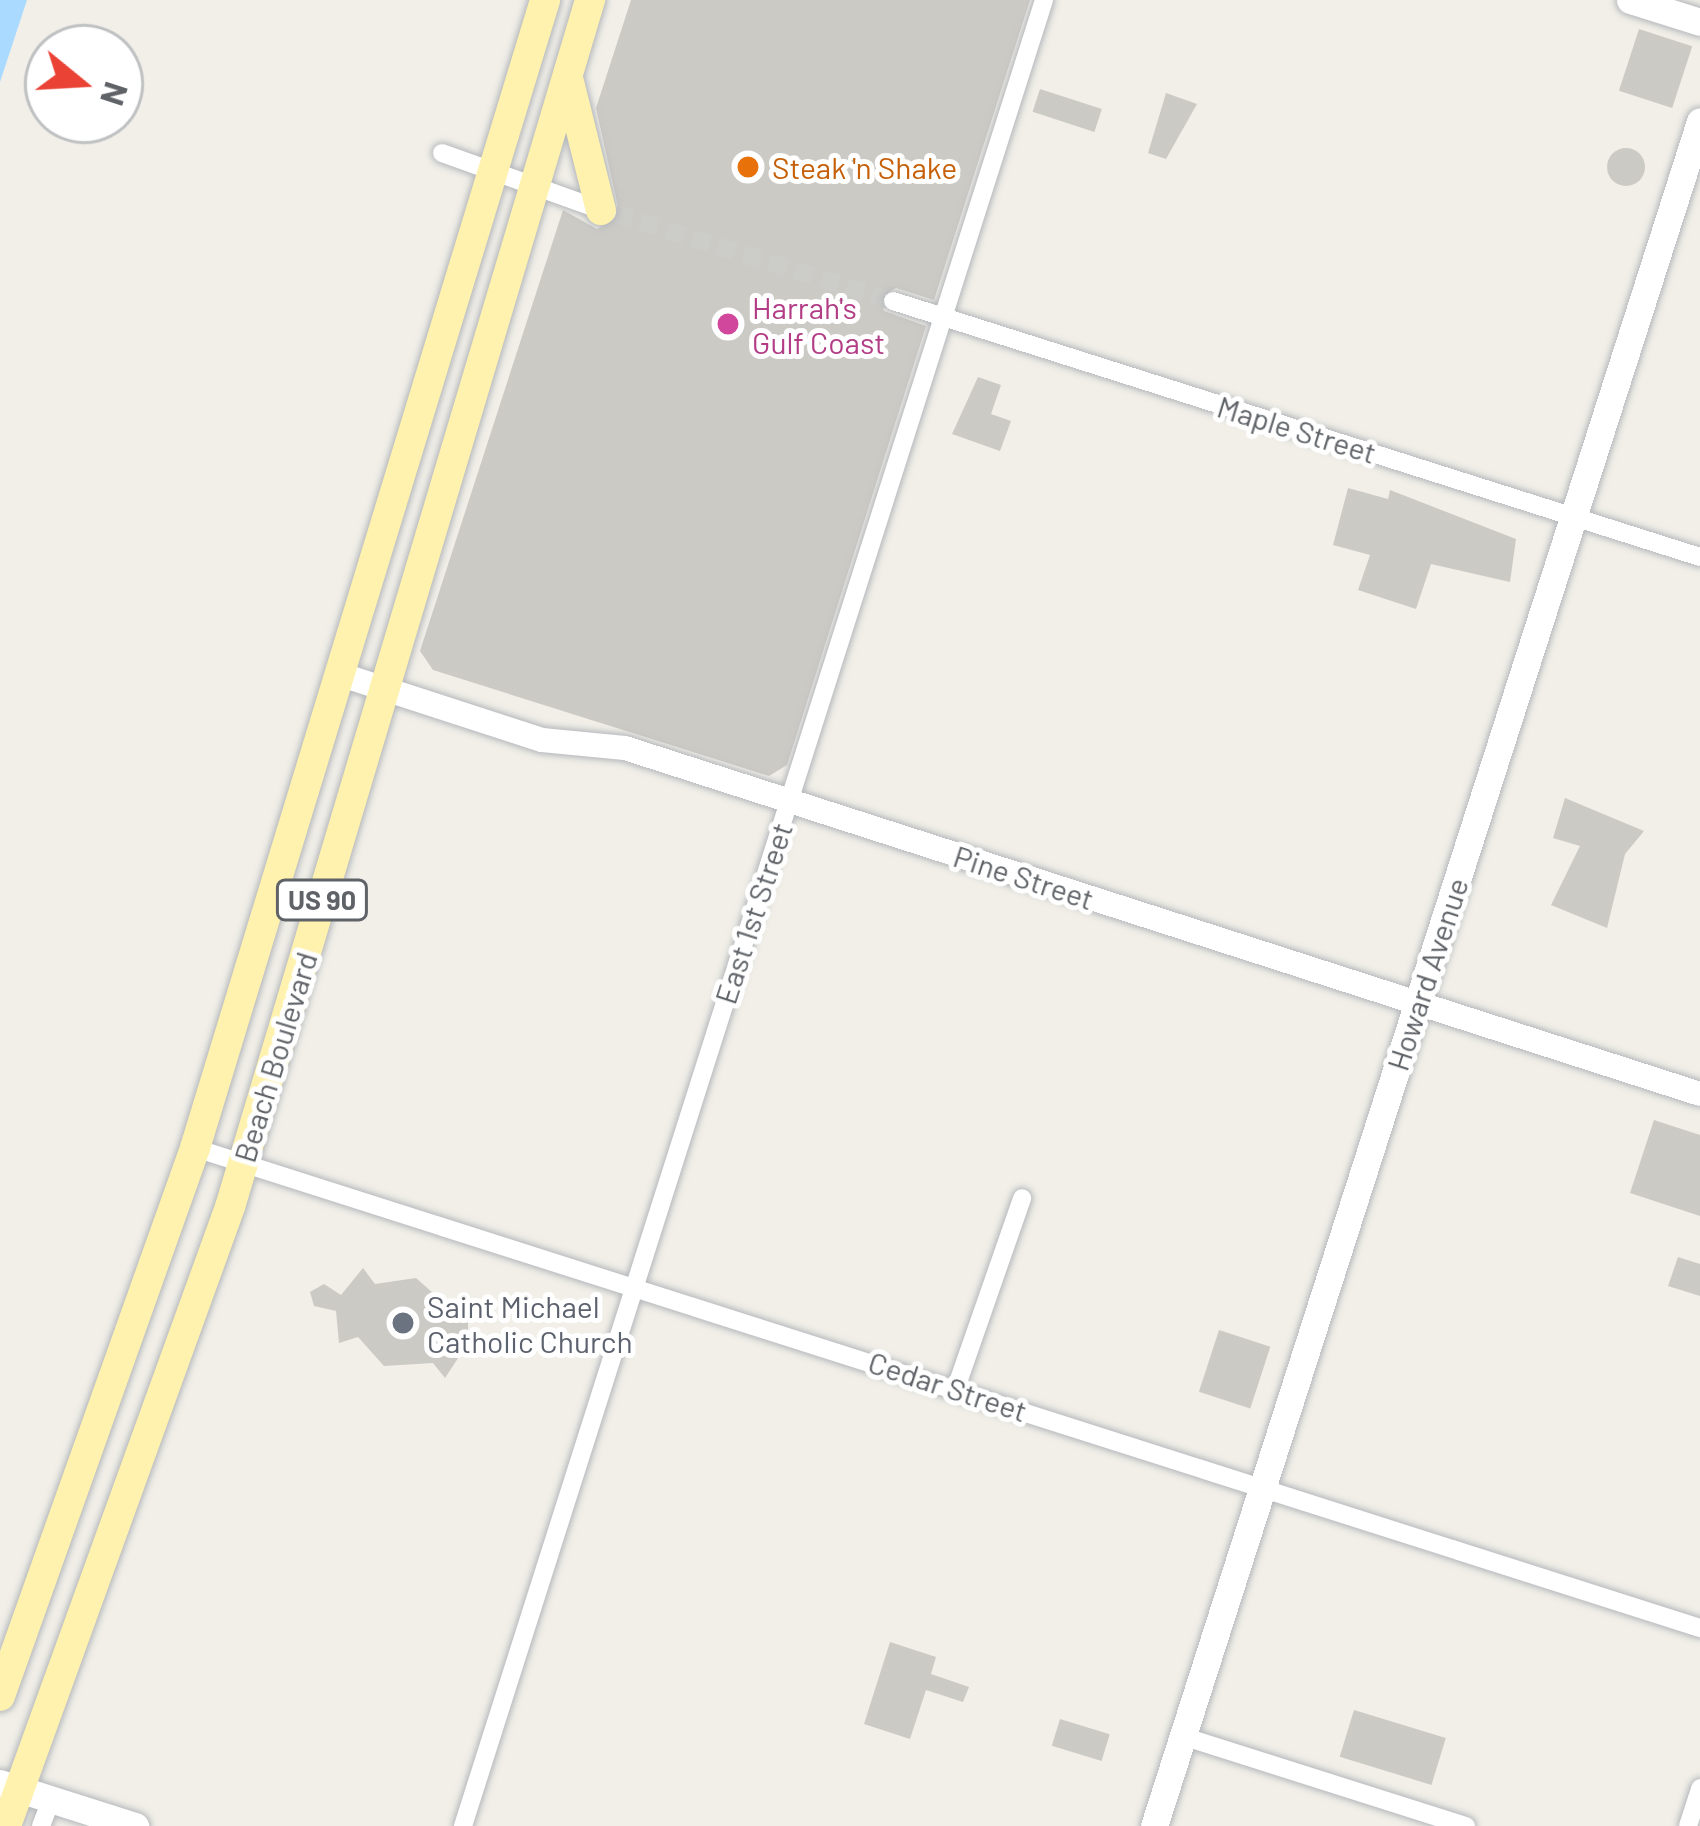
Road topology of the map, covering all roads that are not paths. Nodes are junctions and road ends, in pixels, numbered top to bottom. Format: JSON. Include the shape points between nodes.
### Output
{"nodes":[{"id":1,"x":544,"y":0,"type":"edge"},
{"id":2,"x":590,"y":0,"type":"edge"},
{"id":3,"x":1044,"y":0,"type":"edge"},
{"id":4,"x":1630,"y":0,"type":"edge"},
{"id":5,"x":1700,"y":22,"type":"edge"},
{"id":6,"x":568,"y":74,"type":"junction"},
{"id":7,"x":1700,"y":121,"type":"edge"},
{"id":8,"x":442,"y":153,"type":"dead end"},
{"id":9,"x":491,"y":171,"type":"junction"},
{"id":10,"x":534,"y":188,"type":"junction"},
{"id":11,"x":608,"y":212,"type":"joint"},
{"id":12,"x":893,"y":302,"type":"tunnel mouth"},
{"id":13,"x":943,"y":317,"type":"junction"},
{"id":14,"x":1574,"y":516,"type":"junction"},
{"id":15,"x":1700,"y":557,"type":"edge"},
{"id":16,"x":344,"y":676,"type":"junction"},
{"id":17,"x":384,"y":688,"type":"junction"},
{"id":18,"x":789,"y":802,"type":"junction"},
{"id":19,"x":1417,"y":1003,"type":"junction"},
{"id":20,"x":1700,"y":1094,"type":"edge"},
{"id":21,"x":195,"y":1148,"type":"junction"},
{"id":22,"x":243,"y":1164,"type":"junction"},
{"id":23,"x":1022,"y":1198,"type":"dead end"},
{"id":24,"x":635,"y":1286,"type":"junction"},
{"id":25,"x":956,"y":1388,"type":"junction"},
{"id":26,"x":1263,"y":1486,"type":"junction"},
{"id":27,"x":1700,"y":1628,"type":"edge"},
{"id":28,"x":0,"y":1696,"type":"edge"},
{"id":29,"x":1182,"y":1736,"type":"junction"},
{"id":30,"x":10,"y":1786,"type":"edge"},
{"id":31,"x":1700,"y":1788,"type":"edge"},
{"id":32,"x":46,"y":1813,"type":"edge"},
{"id":33,"x":6,"y":1826,"type":"edge"},
{"id":34,"x":135,"y":1826,"type":"edge"},
{"id":35,"x":463,"y":1826,"type":"edge"},
{"id":36,"x":1154,"y":1826,"type":"edge"},
{"id":37,"x":1466,"y":1826,"type":"edge"},
{"id":38,"x":1688,"y":1826,"type":"edge"}],
"edges":[{"from":1,"to":9,"type":"main road","name":"Beach Boulevard","number":"US 90"},
{"from":2,"to":6,"type":"main road","name":"Beach Boulevard","number":"US 90"},
{"from":3,"to":13,"type":"street","name":"East 1st Street"},
{"from":4,"to":5,"type":"main road"},
{"from":6,"to":10,"type":"main road","name":"Beach Boulevard","number":"US 90"},
{"from":6,"to":11,"type":"main road"},
{"from":7,"to":14,"type":"main road","name":"Howard Avenue"},
{"from":8,"to":9,"type":"street"},
{"from":9,"to":10,"type":"street"},
{"from":9,"to":16,"type":"main road","name":"Beach Boulevard","number":"US 90"},
{"from":10,"to":11,"type":"street"},
{"from":10,"to":17,"type":"main road","name":"Beach Boulevard","number":"US 90"},
{"from":12,"to":13,"type":"street","name":"Maple Street"},
{"from":13,"to":14,"type":"street","name":"Maple Street"},
{"from":13,"to":18,"type":"street","name":"East 1st Street"},
{"from":14,"to":15,"type":"street","name":"Maple Street"},
{"from":14,"to":19,"type":"main road","name":"Howard Avenue"},
{"from":16,"to":17,"type":"street","name":"Pine Street"},
{"from":16,"to":21,"type":"main road","name":"Beach Boulevard","number":"US 90"},
{"from":17,"to":18,"type":"street","name":"Pine Street"},
{"from":17,"to":22,"type":"main road","name":"Beach Boulevard","number":"US 90"},
{"from":18,"to":19,"type":"street","name":"Pine Street"},
{"from":18,"to":24,"type":"street","name":"East 1st Street"},
{"from":19,"to":20,"type":"street","name":"Pine Street"},
{"from":19,"to":26,"type":"main road","name":"Howard Avenue"},
{"from":21,"to":22,"type":"street","name":"Cedar Street"},
{"from":21,"to":28,"type":"main road","name":"Beach Boulevard","number":"US 90"},
{"from":22,"to":24,"type":"street","name":"Cedar Street"},
{"from":22,"to":30,"type":"main road","name":"Beach Boulevard","number":"US 90","via":[[169,1396]]},
{"from":23,"to":25,"type":"street"},
{"from":24,"to":25,"type":"street","name":"Cedar Street"},
{"from":24,"to":35,"type":"street","name":"East 1st Street"},
{"from":25,"to":26,"type":"street","name":"Cedar Street"},
{"from":26,"to":27,"type":"street","name":"Cedar Street"},
{"from":26,"to":29,"type":"main road","name":"Howard Avenue"},
{"from":29,"to":36,"type":"main road","name":"Howard Avenue"},
{"from":29,"to":37,"type":"street"},
{"from":30,"to":32,"type":"main road"},
{"from":30,"to":33,"type":"main road","name":"Beach Boulevard","number":"US 90"},
{"from":31,"to":38,"type":"street"},
{"from":32,"to":34,"type":"main road"}]}
